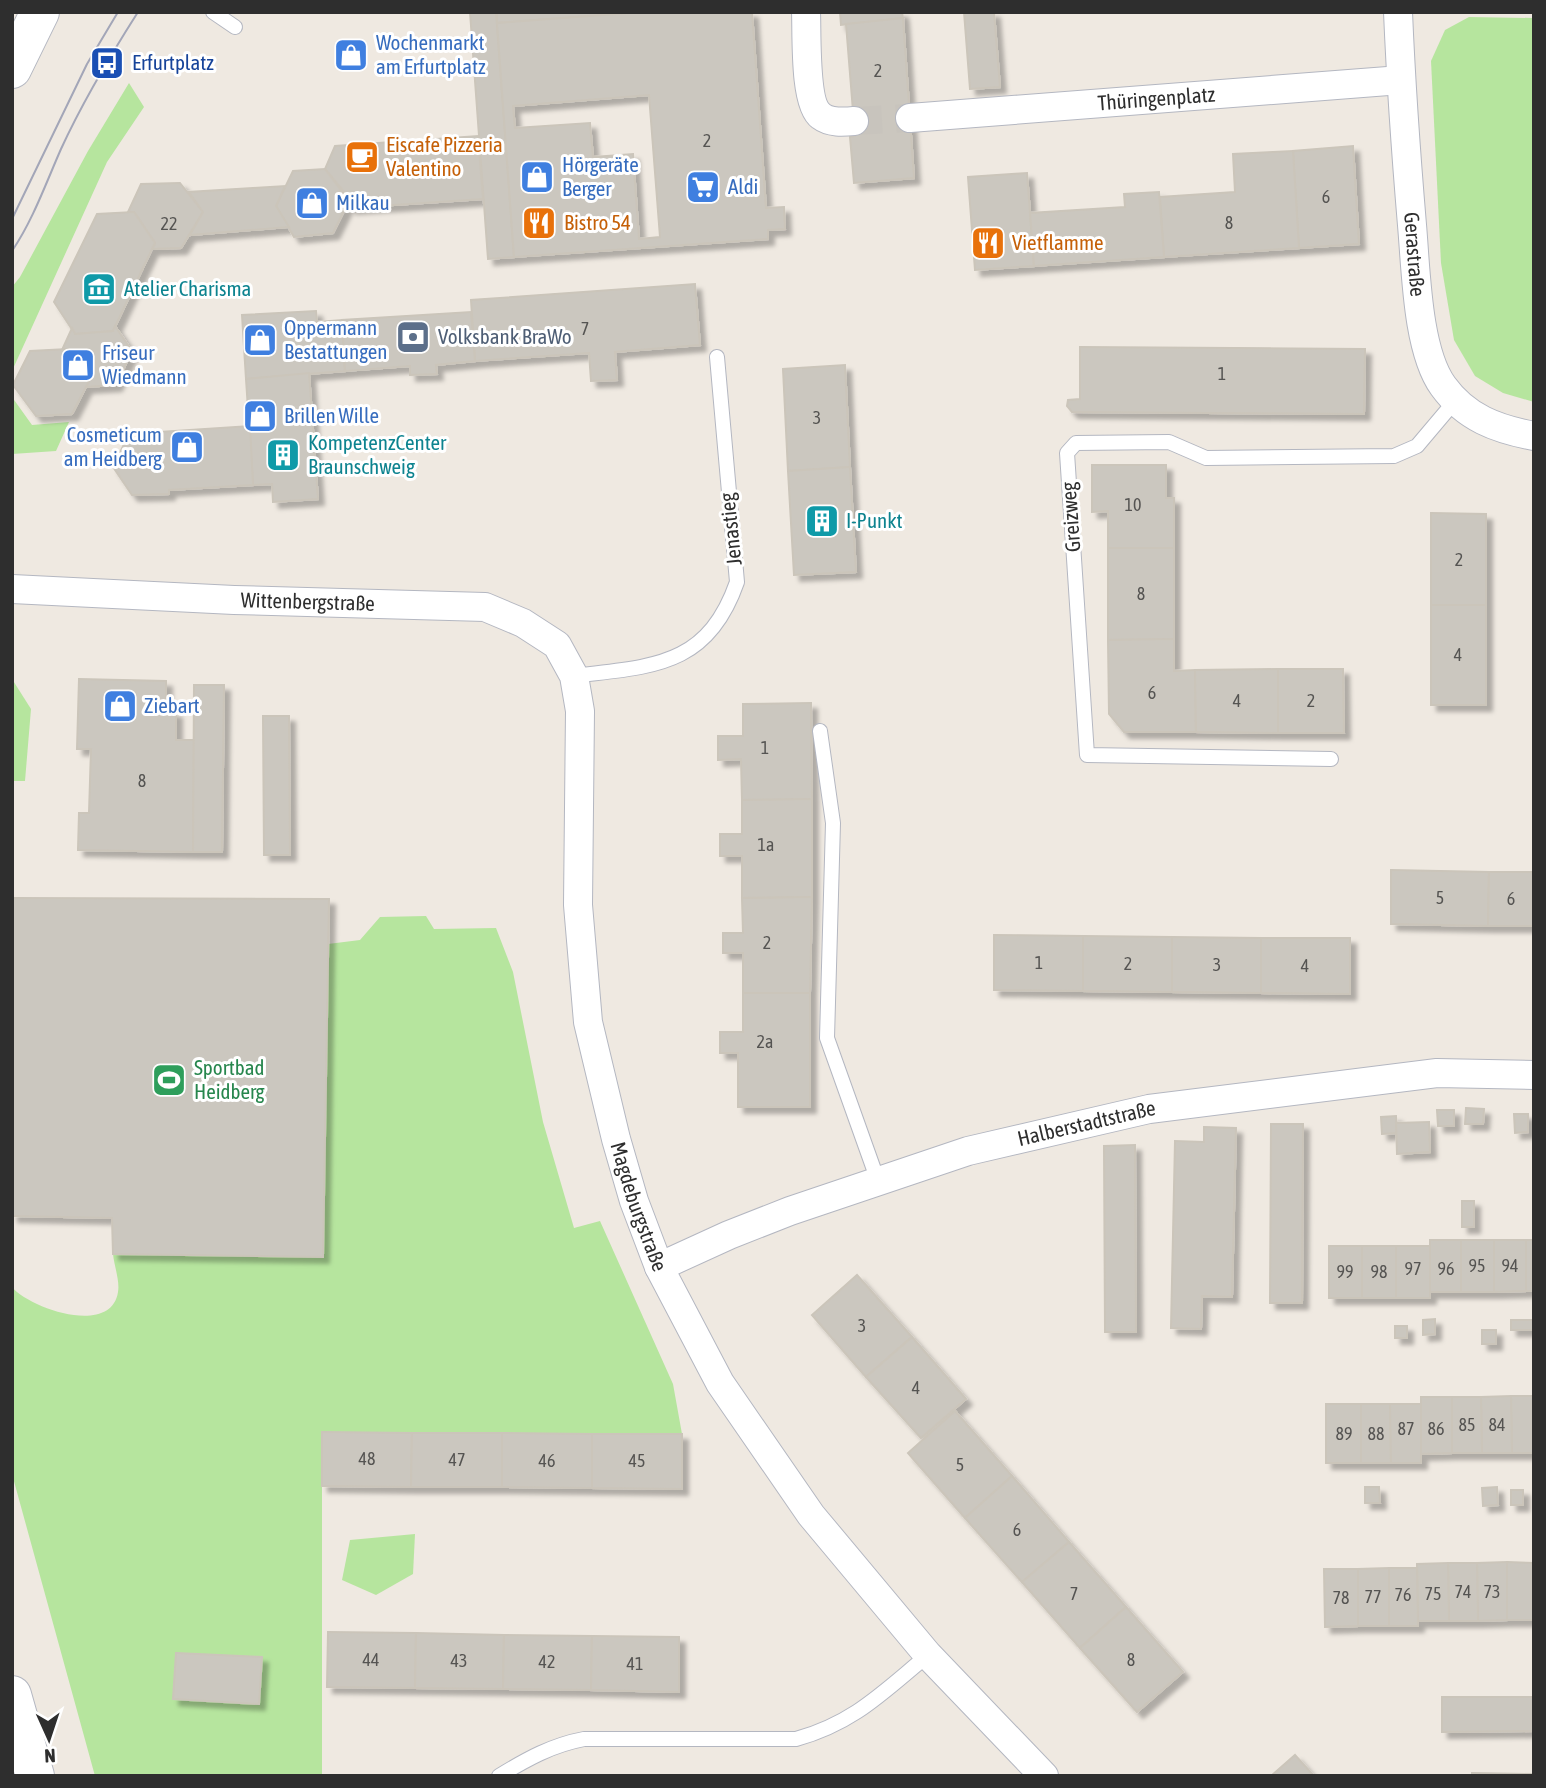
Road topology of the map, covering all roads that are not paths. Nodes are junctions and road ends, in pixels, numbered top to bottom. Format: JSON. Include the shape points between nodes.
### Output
{"nodes":[{"id":1,"x":40,"y":12,"type":"edge"},
{"id":2,"x":213,"y":12,"type":"edge"},
{"id":3,"x":806,"y":12,"type":"edge"},
{"id":4,"x":1398,"y":12,"type":"edge"},
{"id":5,"x":235,"y":27,"type":"dead end"},
{"id":6,"x":12,"y":68,"type":"edge"},
{"id":7,"x":1401,"y":80,"type":"junction"},
{"id":8,"x":910,"y":118,"type":"tunnel mouth"},
{"id":9,"x":854,"y":121,"type":"tunnel mouth"},
{"id":10,"x":717,"y":357,"type":"dead end"},
{"id":11,"x":1455,"y":401,"type":"junction"},
{"id":12,"x":1534,"y":436,"type":"edge"},
{"id":13,"x":12,"y":589,"type":"edge"},
{"id":14,"x":574,"y":676,"type":"junction"},
{"id":15,"x":820,"y":731,"type":"dead end"},
{"id":16,"x":1331,"y":759,"type":"dead end"},
{"id":17,"x":1534,"y":1075,"type":"edge"},
{"id":18,"x":878,"y":1181,"type":"junction"},
{"id":19,"x":659,"y":1267,"type":"junction"},
{"id":20,"x":928,"y":1655,"type":"junction"},
{"id":21,"x":12,"y":1695,"type":"edge"},
{"id":22,"x":35,"y":1776,"type":"edge"},
{"id":23,"x":499,"y":1776,"type":"edge"},
{"id":24,"x":1044,"y":1776,"type":"edge"}],
"edges":[{"from":1,"to":6,"type":"street"},
{"from":2,"to":5,"type":"lane"},
{"from":3,"to":9,"type":"street","via":[[814,107],[835,122]]},
{"from":4,"to":7,"type":"street","name":"Gerastraße"},
{"from":7,"to":8,"type":"street","name":"Thüringenplatz"},
{"from":7,"to":11,"type":"street","name":"Gerastraße","via":[[1424,336],[1430,362]]},
{"from":10,"to":14,"type":"lane","name":"Jenastieg","via":[[737,582],[730,601],[696,645],[673,660]]},
{"from":11,"to":12,"type":"street","name":"Gerastraße","via":[[1478,419]]},
{"from":11,"to":16,"type":"lane","name":"Greizweg","via":[[1417,446],[1394,456],[1206,458],[1169,442],[1076,443],[1067,453],[1087,755]]},
{"from":13,"to":14,"type":"street","name":"Wittenbergstraße","via":[[485,607],[523,623],[557,645]]},
{"from":14,"to":19,"type":"street","name":"Magdeburgstraße","via":[[580,711],[578,905],[588,1022],[623,1164]]},
{"from":15,"to":18,"type":"lane","via":[[833,823],[827,1038]]},
{"from":17,"to":18,"type":"street","name":"Halberstadtstraße","via":[[1437,1073],[1149,1109],[968,1151]]},
{"from":18,"to":19,"type":"street","name":"Halberstadtstraße","via":[[778,1216]]},
{"from":19,"to":20,"type":"street","name":"Magdeburgstraße","via":[[720,1383],[763,1448],[811,1515]]},
{"from":20,"to":23,"type":"lane","via":[[853,1716],[821,1732],[796,1739],[584,1739],[559,1744]]},
{"from":20,"to":24,"type":"street","name":"Magdeburgstraße"},
{"from":21,"to":22,"type":"street"}]}
